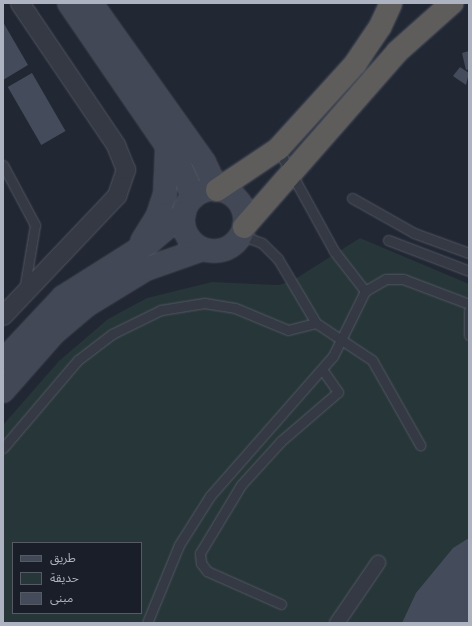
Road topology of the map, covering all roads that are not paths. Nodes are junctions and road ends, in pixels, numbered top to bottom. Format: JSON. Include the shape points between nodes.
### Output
{"nodes":[{"id":1,"x":20,"y":3,"type":"edge"},
{"id":2,"x":69,"y":3,"type":"edge"},
{"id":3,"x":91,"y":3,"type":"edge"},
{"id":4,"x":390,"y":3,"type":"edge"},
{"id":5,"x":407,"y":3,"type":"edge"},
{"id":6,"x":439,"y":3,"type":"edge"},
{"id":7,"x":452,"y":3,"type":"edge"},
{"id":8,"x":397,"y":52,"type":"junction"},
{"id":9,"x":355,"y":64,"type":"junction"},
{"id":10,"x":168,"y":146,"type":"junction"},
{"id":11,"x":278,"y":149,"type":"junction"},
{"id":12,"x":3,"y":165,"type":"edge"},
{"id":13,"x":290,"y":171,"type":"junction"},
{"id":14,"x":217,"y":190,"type":"junction"},
{"id":15,"x":352,"y":198,"type":"dead end"},
{"id":16,"x":188,"y":206,"type":"junction"},
{"id":17,"x":242,"y":231,"type":"junction"},
{"id":18,"x":388,"y":240,"type":"dead end"},
{"id":19,"x":203,"y":249,"type":"junction"},
{"id":20,"x":134,"y":251,"type":"junction"},
{"id":21,"x":469,"y":253,"type":"edge"},
{"id":22,"x":469,"y":271,"type":"edge"},
{"id":23,"x":365,"y":291,"type":"junction"},
{"id":24,"x":24,"y":295,"type":"junction"},
{"id":25,"x":469,"y":304,"type":"edge"},
{"id":26,"x":469,"y":311,"type":"edge"},
{"id":27,"x":3,"y":316,"type":"edge"},
{"id":28,"x":316,"y":323,"type":"junction"},
{"id":29,"x":469,"y":335,"type":"edge"},
{"id":30,"x":342,"y":342,"type":"junction"},
{"id":31,"x":3,"y":361,"type":"edge"},
{"id":32,"x":322,"y":369,"type":"junction"},
{"id":33,"x":3,"y":391,"type":"edge"},
{"id":34,"x":420,"y":445,"type":"dead end"},
{"id":35,"x":3,"y":448,"type":"edge"},
{"id":36,"x":378,"y":563,"type":"dead end"},
{"id":37,"x":281,"y":604,"type":"dead end"},
{"id":38,"x":147,"y":623,"type":"edge"},
{"id":39,"x":337,"y":623,"type":"edge"}],
"edges":[{"from":1,"to":24,"type":"street","via":[[116,145],[126,170],[117,196]]},
{"from":2,"to":10,"type":"main road"},
{"from":3,"to":14,"type":"main road","via":[[204,162]]},
{"from":4,"to":9,"type":"highway","via":[[380,27]]},
{"from":5,"to":9,"type":"highway"},
{"from":6,"to":8,"type":"highway"},
{"from":7,"to":8,"type":"highway"},
{"from":8,"to":13,"type":"highway"},
{"from":9,"to":11,"type":"highway"},
{"from":10,"to":16,"type":"main road","via":[[187,178]]},
{"from":10,"to":20,"type":"main road","via":[[165,194],[158,215]]},
{"from":11,"to":13,"type":"lane"},
{"from":11,"to":14,"type":"highway"},
{"from":12,"to":24,"type":"lane","via":[[35,225]]},
{"from":13,"to":17,"type":"highway"},
{"from":13,"to":23,"type":"lane","via":[[334,252]]},
{"from":14,"to":16,"type":"main road"},
{"from":14,"to":17,"type":"main road","via":[[239,202]]},
{"from":15,"to":21,"type":"lane","via":[[414,233]]},
{"from":16,"to":19,"type":"main road","via":[[185,231]]},
{"from":16,"to":20,"type":"main road"},
{"from":17,"to":19,"type":"main road","via":[[228,248]]},
{"from":17,"to":28,"type":"lane","via":[[262,244],[278,259]]},
{"from":18,"to":22,"type":"lane"},
{"from":19,"to":33,"type":"main road","via":[[146,269],[87,305],[53,334]]},
{"from":20,"to":31,"type":"main road","via":[[63,297]]},
{"from":23,"to":25,"type":"lane","via":[[378,281],[403,279]]},
{"from":23,"to":30,"type":"lane"},
{"from":24,"to":27,"type":"street"},
{"from":26,"to":29,"type":"lane"},
{"from":28,"to":30,"type":"lane"},
{"from":28,"to":35,"type":"lane","via":[[288,330],[235,308],[204,303],[161,310],[112,334],[78,360]]},
{"from":30,"to":32,"type":"lane"},
{"from":30,"to":34,"type":"lane","via":[[362,351],[372,360]]},
{"from":32,"to":37,"type":"lane","via":[[338,392],[281,442],[241,485],[200,553],[201,563],[207,571]]},
{"from":32,"to":38,"type":"lane","via":[[210,496],[179,545]]},
{"from":36,"to":39,"type":"street"}]}
